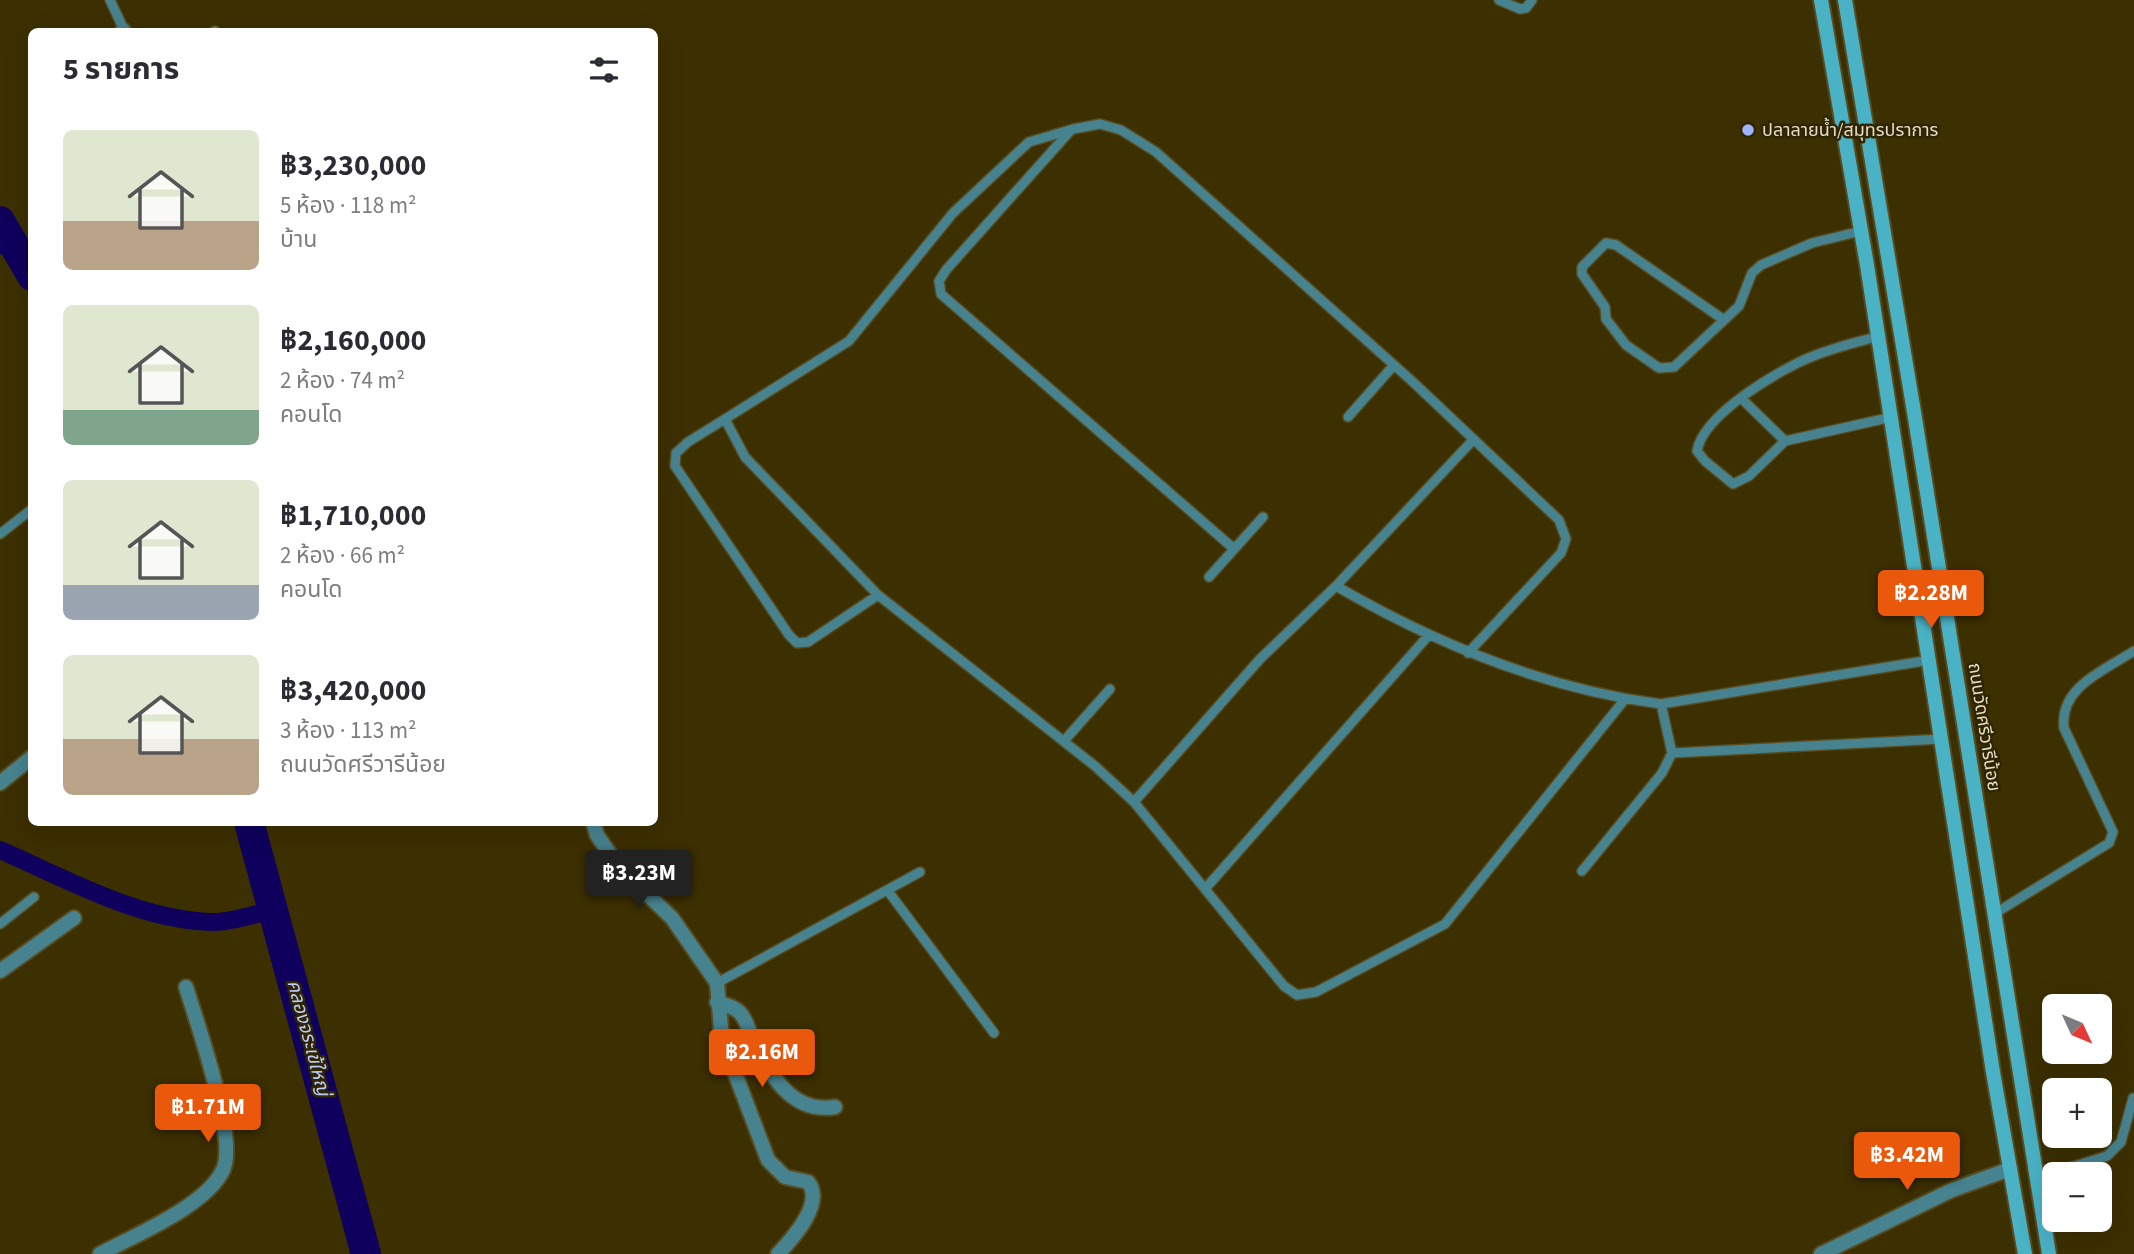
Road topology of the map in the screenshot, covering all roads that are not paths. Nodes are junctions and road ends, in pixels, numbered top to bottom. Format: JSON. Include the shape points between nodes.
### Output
{"nodes":[{"id":1,"x":110,"y":0,"type":"edge"},
{"id":2,"x":1499,"y":0,"type":"edge"},
{"id":3,"x":1532,"y":0,"type":"edge"},
{"id":4,"x":1845,"y":4,"type":"edge"},
{"id":5,"x":1822,"y":6,"type":"edge"},
{"id":6,"x":122,"y":28,"type":"edge"},
{"id":7,"x":1073,"y":129,"type":"junction"},
{"id":8,"x":1861,"y":231,"type":"junction"},
{"id":9,"x":1724,"y":320,"type":"junction"},
{"id":10,"x":1878,"y":336,"type":"junction"},
{"id":11,"x":1394,"y":365,"type":"junction"},
{"id":12,"x":1742,"y":398,"type":"junction"},
{"id":13,"x":1348,"y":417,"type":"dead end"},
{"id":14,"x":1892,"y":417,"type":"junction"},
{"id":15,"x":725,"y":419,"type":"junction"},
{"id":16,"x":1473,"y":440,"type":"junction"},
{"id":17,"x":1785,"y":441,"type":"junction"},
{"id":18,"x":28,"y":512,"type":"edge"},
{"id":19,"x":1263,"y":517,"type":"dead end"},
{"id":20,"x":0,"y":534,"type":"edge"},
{"id":21,"x":1233,"y":548,"type":"junction"},
{"id":22,"x":1209,"y":577,"type":"dead end"},
{"id":23,"x":1336,"y":586,"type":"junction"},
{"id":24,"x":878,"y":595,"type":"junction"},
{"id":25,"x":1428,"y":636,"type":"junction"},
{"id":26,"x":2134,"y":652,"type":"edge"},
{"id":27,"x":1468,"y":653,"type":"junction"},
{"id":28,"x":1930,"y":660,"type":"junction"},
{"id":29,"x":1110,"y":689,"type":"dead end"},
{"id":30,"x":1625,"y":699,"type":"junction"},
{"id":31,"x":1661,"y":704,"type":"junction"},
{"id":32,"x":1942,"y":739,"type":"junction"},
{"id":33,"x":1064,"y":741,"type":"junction"},
{"id":34,"x":1672,"y":753,"type":"junction"},
{"id":35,"x":28,"y":760,"type":"edge"},
{"id":36,"x":0,"y":783,"type":"edge"},
{"id":37,"x":1134,"y":802,"type":"junction"},
{"id":38,"x":595,"y":826,"type":"edge"},
{"id":39,"x":1582,"y":871,"type":"dead end"},
{"id":40,"x":920,"y":872,"type":"dead end"},
{"id":41,"x":1205,"y":889,"type":"junction"},
{"id":42,"x":888,"y":891,"type":"junction"},
{"id":43,"x":34,"y":897,"type":"dead end"},
{"id":44,"x":1994,"y":914,"type":"junction"},
{"id":45,"x":74,"y":918,"type":"dead end"},
{"id":46,"x":0,"y":924,"type":"edge"},
{"id":47,"x":0,"y":971,"type":"edge"},
{"id":48,"x":717,"y":982,"type":"junction"},
{"id":49,"x":186,"y":987,"type":"dead end"},
{"id":50,"x":717,"y":1002,"type":"junction"},
{"id":51,"x":994,"y":1033,"type":"dead end"},
{"id":52,"x":2133,"y":1098,"type":"edge"},
{"id":53,"x":835,"y":1107,"type":"dead end"},
{"id":54,"x":2010,"y":1169,"type":"junction"},
{"id":55,"x":2036,"y":1178,"type":"junction"},
{"id":56,"x":100,"y":1254,"type":"edge"},
{"id":57,"x":778,"y":1254,"type":"edge"},
{"id":58,"x":1821,"y":1254,"type":"edge"},
{"id":59,"x":2025,"y":1254,"type":"edge"},
{"id":60,"x":2049,"y":1254,"type":"edge"}],
"edges":[{"from":1,"to":6,"type":"lane"},
{"from":2,"to":3,"type":"lane","via":[[1520,9]]},
{"from":4,"to":5,"type":"main road"},
{"from":4,"to":44,"type":"main road","name":"ถนนวัดศรีวารีน้อย"},
{"from":5,"to":8,"type":"main road"},
{"from":7,"to":11,"type":"lane","via":[[1100,124],[1121,130],[1156,152]]},
{"from":7,"to":15,"type":"lane","via":[[1029,142],[953,213],[849,341]]},
{"from":7,"to":21,"type":"lane","via":[[946,270],[939,281],[941,294]]},
{"from":8,"to":9,"type":"lane","via":[[1812,243],[1761,265],[1752,273],[1739,306]]},
{"from":8,"to":10,"type":"main road"},
{"from":9,"to":9,"type":"lane","via":[[1674,367],[1659,368],[1626,345],[1606,320],[1605,307],[1582,267],[1599,247],[1616,245]]},
{"from":10,"to":12,"type":"lane","via":[[1816,355]]},
{"from":10,"to":14,"type":"main road"},
{"from":11,"to":13,"type":"lane"},
{"from":11,"to":16,"type":"lane"},
{"from":12,"to":17,"type":"lane"},
{"from":12,"to":17,"type":"lane","via":[[1699,442],[1697,451],[1705,461],[1733,484]]},
{"from":14,"to":17,"type":"lane"},
{"from":14,"to":28,"type":"main road"},
{"from":15,"to":24,"type":"lane","via":[[746,457]]},
{"from":15,"to":24,"type":"lane","via":[[676,453],[675,466],[789,635],[797,643],[808,642]]},
{"from":16,"to":23,"type":"lane"},
{"from":16,"to":27,"type":"lane","via":[[1559,520],[1566,538],[1561,553]]},
{"from":18,"to":20,"type":"lane"},
{"from":19,"to":21,"type":"lane"},
{"from":21,"to":22,"type":"lane"},
{"from":23,"to":25,"type":"lane"},
{"from":23,"to":37,"type":"lane","via":[[1260,659]]},
{"from":24,"to":33,"type":"lane"},
{"from":25,"to":27,"type":"lane"},
{"from":25,"to":41,"type":"lane"},
{"from":26,"to":44,"type":"lane","via":[[2081,685],[2063,715],[2064,728],[2113,832],[2109,843]]},
{"from":27,"to":30,"type":"lane"},
{"from":28,"to":31,"type":"lane"},
{"from":28,"to":32,"type":"main road"},
{"from":29,"to":33,"type":"lane"},
{"from":30,"to":31,"type":"lane"},
{"from":30,"to":41,"type":"lane","via":[[1445,924],[1316,992],[1297,995],[1284,986]]},
{"from":31,"to":34,"type":"lane"},
{"from":32,"to":34,"type":"lane"},
{"from":32,"to":54,"type":"main road"},
{"from":33,"to":37,"type":"lane"},
{"from":34,"to":39,"type":"lane","via":[[1643,798]]},
{"from":35,"to":36,"type":"street"},
{"from":37,"to":41,"type":"lane"},
{"from":38,"to":48,"type":"street","via":[[618,866],[673,918]]},
{"from":40,"to":42,"type":"lane"},
{"from":42,"to":48,"type":"lane"},
{"from":42,"to":51,"type":"lane"},
{"from":43,"to":46,"type":"lane"},
{"from":44,"to":55,"type":"main road","name":"ถนนวัดศรีวารีน้อย"},
{"from":45,"to":47,"type":"street"},
{"from":48,"to":50,"type":"street"},
{"from":49,"to":56,"type":"street","via":[[221,1110],[227,1152],[224,1168],[200,1196]]},
{"from":50,"to":53,"type":"street","via":[[741,1014],[754,1043],[793,1099],[821,1109]]},
{"from":50,"to":57,"type":"street","via":[[722,1039],[768,1160],[785,1177],[813,1187],[808,1213]]},
{"from":52,"to":55,"type":"lane","via":[[2117,1150]]},
{"from":54,"to":58,"type":"street","via":[[1952,1190]]},
{"from":54,"to":59,"type":"main road"},
{"from":55,"to":60,"type":"main road","name":"ถนนวัดศรีวารีน้อย"}]}
